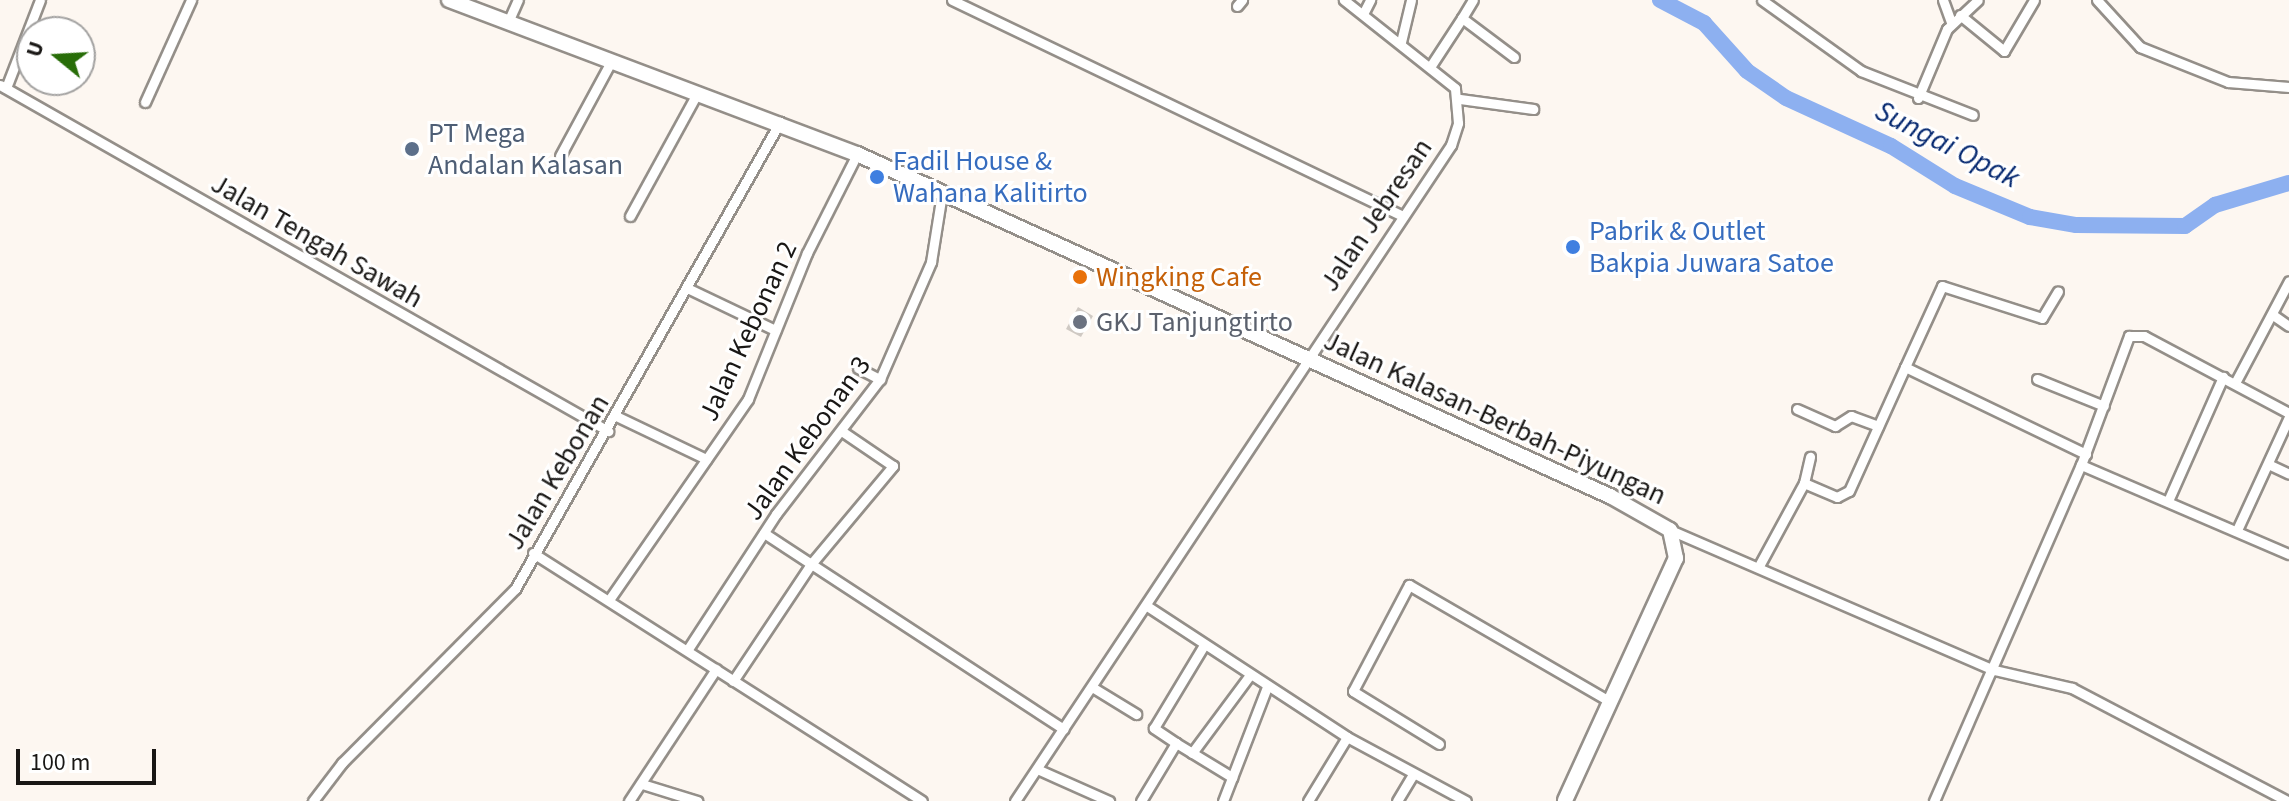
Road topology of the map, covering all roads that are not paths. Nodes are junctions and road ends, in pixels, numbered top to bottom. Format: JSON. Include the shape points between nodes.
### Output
{"nodes":[{"id":1,"x":40,"y":0,"type":"edge"},
{"id":2,"x":191,"y":0,"type":"edge"},
{"id":3,"x":449,"y":0,"type":"edge"},
{"id":4,"x":518,"y":0,"type":"edge"},
{"id":5,"x":952,"y":0,"type":"edge"},
{"id":6,"x":1344,"y":0,"type":"edge"},
{"id":7,"x":1370,"y":0,"type":"edge"},
{"id":8,"x":1411,"y":0,"type":"edge"},
{"id":9,"x":1473,"y":0,"type":"edge"},
{"id":10,"x":1762,"y":0,"type":"edge"},
{"id":11,"x":1943,"y":0,"type":"edge"},
{"id":12,"x":1978,"y":0,"type":"edge"},
{"id":13,"x":2034,"y":0,"type":"edge"},
{"id":14,"x":2097,"y":0,"type":"edge"},
{"id":15,"x":1363,"y":14,"type":"junction"},
{"id":16,"x":1960,"y":15,"type":"junction"},
{"id":17,"x":1462,"y":18,"type":"junction"},
{"id":18,"x":508,"y":22,"type":"junction"},
{"id":19,"x":1951,"y":22,"type":"junction"},
{"id":20,"x":1401,"y":42,"type":"junction"},
{"id":21,"x":1514,"y":57,"type":"dead end"},
{"id":22,"x":612,"y":60,"type":"junction"},
{"id":23,"x":1432,"y":64,"type":"junction"},
{"id":24,"x":3,"y":86,"type":"edge"},
{"id":25,"x":2289,"y":87,"type":"edge"},
{"id":26,"x":698,"y":92,"type":"junction"},
{"id":27,"x":1919,"y":96,"type":"junction"},
{"id":28,"x":1460,"y":99,"type":"junction"},
{"id":29,"x":145,"y":102,"type":"dead end"},
{"id":30,"x":1533,"y":109,"type":"dead end"},
{"id":31,"x":1973,"y":115,"type":"dead end"},
{"id":32,"x":780,"y":122,"type":"junction"},
{"id":33,"x":857,"y":154,"type":"junction"},
{"id":34,"x":560,"y":156,"type":"dead end"},
{"id":35,"x":942,"y":193,"type":"junction"},
{"id":36,"x":630,"y":216,"type":"dead end"},
{"id":37,"x":1402,"y":216,"type":"junction"},
{"id":38,"x":2289,"y":281,"type":"edge"},
{"id":39,"x":687,"y":288,"type":"junction"},
{"id":40,"x":2058,"y":291,"type":"dead end"},
{"id":41,"x":2273,"y":315,"type":"junction"},
{"id":42,"x":2289,"y":326,"type":"edge"},
{"id":43,"x":775,"y":330,"type":"junction"},
{"id":44,"x":1307,"y":358,"type":"junction"},
{"id":45,"x":1905,"y":367,"type":"junction"},
{"id":46,"x":858,"y":368,"type":"dead end"},
{"id":47,"x":2223,"y":377,"type":"junction"},
{"id":48,"x":880,"y":379,"type":"junction"},
{"id":49,"x":2037,"y":379,"type":"dead end"},
{"id":50,"x":2235,"y":383,"type":"junction"},
{"id":51,"x":2104,"y":406,"type":"junction"},
{"id":52,"x":1797,"y":409,"type":"dead end"},
{"id":53,"x":2289,"y":415,"type":"edge"},
{"id":54,"x":616,"y":416,"type":"junction"},
{"id":55,"x":1878,"y":426,"type":"junction"},
{"id":56,"x":608,"y":431,"type":"junction"},
{"id":57,"x":843,"y":432,"type":"junction"},
{"id":58,"x":2086,"y":454,"type":"junction"},
{"id":59,"x":1810,"y":457,"type":"dead end"},
{"id":60,"x":706,"y":459,"type":"junction"},
{"id":61,"x":2268,"y":464,"type":"junction"},
{"id":62,"x":2081,"y":465,"type":"junction"},
{"id":63,"x":2289,"y":474,"type":"edge"},
{"id":64,"x":1804,"y":483,"type":"junction"},
{"id":65,"x":2168,"y":501,"type":"junction"},
{"id":66,"x":1670,"y":530,"type":"junction"},
{"id":67,"x":2237,"y":530,"type":"junction"},
{"id":68,"x":764,"y":533,"type":"junction"},
{"id":69,"x":533,"y":553,"type":"junction"},
{"id":70,"x":2289,"y":554,"type":"edge"},
{"id":71,"x":811,"y":564,"type":"junction"},
{"id":72,"x":1760,"y":564,"type":"junction"},
{"id":73,"x":611,"y":597,"type":"junction"},
{"id":74,"x":1147,"y":606,"type":"junction"},
{"id":75,"x":1204,"y":645,"type":"junction"},
{"id":76,"x":688,"y":649,"type":"junction"},
{"id":77,"x":716,"y":669,"type":"junction"},
{"id":78,"x":1994,"y":670,"type":"junction"},
{"id":79,"x":1250,"y":675,"type":"junction"},
{"id":80,"x":733,"y":681,"type":"junction"},
{"id":81,"x":1092,"y":687,"type":"junction"},
{"id":82,"x":1267,"y":687,"type":"junction"},
{"id":83,"x":1611,"y":702,"type":"junction"},
{"id":84,"x":1136,"y":714,"type":"dead end"},
{"id":85,"x":1064,"y":729,"type":"junction"},
{"id":86,"x":1347,"y":737,"type":"junction"},
{"id":87,"x":1176,"y":743,"type":"junction"},
{"id":88,"x":1439,"y":744,"type":"dead end"},
{"id":89,"x":1192,"y":753,"type":"junction"},
{"id":90,"x":1037,"y":769,"type":"junction"},
{"id":91,"x":1412,"y":776,"type":"junction"},
{"id":92,"x":1232,"y":777,"type":"junction"},
{"id":93,"x":642,"y":784,"type":"junction"},
{"id":94,"x":313,"y":801,"type":"edge"},
{"id":95,"x":629,"y":801,"type":"edge"},
{"id":96,"x":697,"y":801,"type":"edge"},
{"id":97,"x":922,"y":801,"type":"edge"},
{"id":98,"x":1015,"y":801,"type":"edge"},
{"id":99,"x":1109,"y":801,"type":"edge"},
{"id":100,"x":1141,"y":801,"type":"edge"},
{"id":101,"x":1223,"y":801,"type":"edge"},
{"id":102,"x":1308,"y":801,"type":"edge"},
{"id":103,"x":1397,"y":801,"type":"edge"},
{"id":104,"x":1466,"y":801,"type":"edge"},
{"id":105,"x":1565,"y":801,"type":"edge"},
{"id":106,"x":1934,"y":801,"type":"edge"},
{"id":107,"x":2287,"y":801,"type":"edge"}],
"edges":[{"from":1,"to":24,"type":"street","name":"Jalan Tengah Sawah"},
{"from":2,"to":29,"type":"street"},
{"from":3,"to":18,"type":"street","name":"Jalan Kalasan-Berbah-Piyungan"},
{"from":4,"to":18,"type":"street"},
{"from":5,"to":37,"type":"street"},
{"from":6,"to":15,"type":"street"},
{"from":7,"to":15,"type":"street"},
{"from":8,"to":20,"type":"street"},
{"from":9,"to":17,"type":"street"},
{"from":10,"to":27,"type":"street","via":[[1852,66]]},
{"from":11,"to":19,"type":"street"},
{"from":12,"to":16,"type":"street"},
{"from":13,"to":16,"type":"street","via":[[2004,51]]},
{"from":14,"to":25,"type":"street","via":[[2140,47],[2228,82]]},
{"from":15,"to":20,"type":"street"},
{"from":16,"to":19,"type":"street"},
{"from":17,"to":21,"type":"street"},
{"from":17,"to":23,"type":"street"},
{"from":18,"to":22,"type":"street","name":"Jalan Kalasan-Berbah-Piyungan"},
{"from":19,"to":27,"type":"street"},
{"from":20,"to":23,"type":"street"},
{"from":22,"to":26,"type":"street","name":"Jalan Kalasan-Berbah-Piyungan"},
{"from":22,"to":34,"type":"street"},
{"from":23,"to":28,"type":"street"},
{"from":24,"to":56,"type":"street","name":"Jalan Tengah Sawah"},
{"from":26,"to":32,"type":"street","name":"Jalan Kalasan-Berbah-Piyungan"},
{"from":26,"to":36,"type":"street"},
{"from":27,"to":31,"type":"street"},
{"from":28,"to":30,"type":"street"},
{"from":28,"to":37,"type":"street","name":"Jalan Jebresan","via":[[1451,145]]},
{"from":32,"to":33,"type":"street","name":"Jalan Kalasan-Berbah-Piyungan"},
{"from":32,"to":39,"type":"street","name":"Jalan Kebonan"},
{"from":33,"to":35,"type":"street","name":"Jalan Kalasan-Berbah-Piyungan"},
{"from":33,"to":43,"type":"street","name":"Jalan Kebonan 2"},
{"from":35,"to":44,"type":"street","name":"Jalan Kalasan-Berbah-Piyungan"},
{"from":35,"to":48,"type":"street","name":"Jalan Kebonan 3","via":[[931,262]]},
{"from":37,"to":44,"type":"street","name":"Jalan Jebresan"},
{"from":38,"to":41,"type":"street"},
{"from":39,"to":43,"type":"street"},
{"from":39,"to":54,"type":"street","name":"Jalan Kebonan"},
{"from":40,"to":45,"type":"street","via":[[2042,318],[1942,286]]},
{"from":41,"to":42,"type":"street"},
{"from":41,"to":50,"type":"street"},
{"from":43,"to":60,"type":"street","name":"Jalan Kebonan 2","via":[[748,399]]},
{"from":44,"to":66,"type":"street","name":"Jalan Kalasan-Berbah-Piyungan","via":[[1610,496]]},
{"from":44,"to":74,"type":"street","name":"Jalan Jebresan"},
{"from":45,"to":55,"type":"street"},
{"from":45,"to":58,"type":"street"},
{"from":46,"to":48,"type":"street"},
{"from":47,"to":50,"type":"street"},
{"from":47,"to":51,"type":"street","via":[[2134,334]]},
{"from":47,"to":65,"type":"street"},
{"from":48,"to":57,"type":"street","name":"Jalan Kebonan 3"},
{"from":49,"to":51,"type":"street"},
{"from":50,"to":53,"type":"street"},
{"from":51,"to":58,"type":"street"},
{"from":52,"to":55,"type":"street","via":[[1835,426],[1851,416]]},
{"from":53,"to":61,"type":"street"},
{"from":54,"to":56,"type":"street","name":"Jalan Kebonan"},
{"from":54,"to":60,"type":"street"},
{"from":55,"to":64,"type":"street","via":[[1847,493],[1837,497]]},
{"from":56,"to":69,"type":"street","name":"Jalan Kebonan"},
{"from":57,"to":68,"type":"street","name":"Jalan Kebonan 3"},
{"from":57,"to":71,"type":"street","via":[[893,466]]},
{"from":58,"to":62,"type":"street"},
{"from":59,"to":64,"type":"street"},
{"from":60,"to":73,"type":"street","name":"Jalan Kebonan 2"},
{"from":61,"to":63,"type":"street"},
{"from":61,"to":67,"type":"street"},
{"from":62,"to":65,"type":"street"},
{"from":62,"to":78,"type":"street"},
{"from":64,"to":72,"type":"street"},
{"from":65,"to":67,"type":"street"},
{"from":66,"to":72,"type":"street"},
{"from":66,"to":83,"type":"street","name":"Jalan Kalasan-Berbah-Piyungan","via":[[1676,558]]},
{"from":67,"to":70,"type":"street"},
{"from":68,"to":71,"type":"street"},
{"from":68,"to":76,"type":"street","name":"Jalan Kebonan 3"},
{"from":69,"to":73,"type":"street"},
{"from":69,"to":94,"type":"street","name":"Jalan Kebonan","via":[[498,610],[342,763]]},
{"from":71,"to":80,"type":"street"},
{"from":71,"to":85,"type":"street"},
{"from":72,"to":78,"type":"street"},
{"from":73,"to":76,"type":"street"},
{"from":74,"to":75,"type":"street"},
{"from":74,"to":81,"type":"street","name":"Jalan Jebresan"},
{"from":75,"to":79,"type":"street"},
{"from":75,"to":87,"type":"street","via":[[1154,728]]},
{"from":76,"to":77,"type":"street"},
{"from":77,"to":80,"type":"street"},
{"from":77,"to":93,"type":"street"},
{"from":78,"to":106,"type":"street"},
{"from":78,"to":107,"type":"street","via":[[2086,694]]},
{"from":79,"to":82,"type":"street"},
{"from":79,"to":89,"type":"street"},
{"from":80,"to":97,"type":"street"},
{"from":81,"to":84,"type":"street"},
{"from":81,"to":85,"type":"street","name":"Jalan Jebresan"},
{"from":82,"to":86,"type":"street"},
{"from":82,"to":92,"type":"street"},
{"from":83,"to":88,"type":"street","via":[[1409,585],[1353,691]]},
{"from":83,"to":105,"type":"street","name":"Jalan Kalasan-Berbah-Piyungan"},
{"from":85,"to":90,"type":"street","name":"Jalan Jebresan"},
{"from":86,"to":91,"type":"street"},
{"from":86,"to":102,"type":"street"},
{"from":87,"to":89,"type":"street"},
{"from":87,"to":100,"type":"street"},
{"from":89,"to":92,"type":"street"},
{"from":90,"to":98,"type":"street","name":"Jalan Jebresan"},
{"from":90,"to":99,"type":"street"},
{"from":91,"to":103,"type":"street"},
{"from":91,"to":104,"type":"street"},
{"from":92,"to":101,"type":"street"},
{"from":93,"to":95,"type":"street"},
{"from":93,"to":96,"type":"street"}]}
